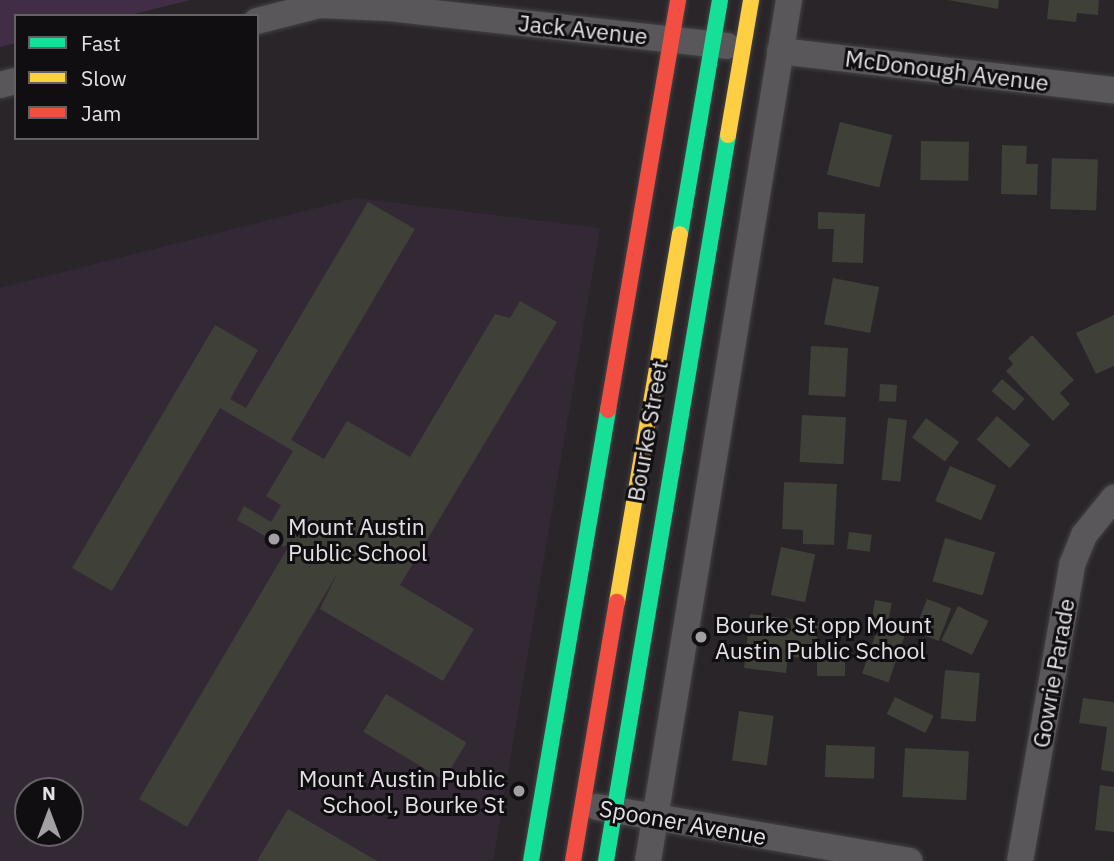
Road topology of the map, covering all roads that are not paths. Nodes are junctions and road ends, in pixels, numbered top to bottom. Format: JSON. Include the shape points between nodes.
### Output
{"nodes":[{"id":1,"x":678,"y":0,"type":"edge"},
{"id":2,"x":720,"y":0,"type":"edge"},
{"id":3,"x":751,"y":0,"type":"edge"},
{"id":4,"x":789,"y":0,"type":"edge"},
{"id":5,"x":259,"y":20,"type":"edge"},
{"id":6,"x":672,"y":38,"type":"junction"},
{"id":7,"x":713,"y":44,"type":"junction"},
{"id":8,"x":743,"y":48,"type":"junction"},
{"id":9,"x":780,"y":51,"type":"junction"},
{"id":10,"x":1114,"y":90,"type":"edge"},
{"id":11,"x":1114,"y":498,"type":"edge"},
{"id":12,"x":582,"y":804,"type":"junction"},
{"id":13,"x":615,"y":810,"type":"junction"},
{"id":14,"x":658,"y":817,"type":"junction"},
{"id":15,"x":531,"y":861,"type":"edge"},
{"id":16,"x":572,"y":861,"type":"edge"},
{"id":17,"x":606,"y":861,"type":"edge"},
{"id":18,"x":648,"y":861,"type":"edge"},
{"id":19,"x":909,"y":861,"type":"edge"},
{"id":20,"x":1020,"y":861,"type":"edge"}],
"edges":[{"from":1,"to":6,"type":"main road","name":"Bourke Street"},
{"from":2,"to":7,"type":"main road","name":"Bourke Street"},
{"from":3,"to":8,"type":"main road","name":"Bourke Street"},
{"from":4,"to":9,"type":"street"},
{"from":5,"to":6,"type":"street","name":"Jack Avenue","via":[[320,5]]},
{"from":6,"to":7,"type":"street","name":"Jack Avenue"},
{"from":6,"to":15,"type":"main road","name":"Bourke Street"},
{"from":7,"to":8,"type":"street","name":"Jack Avenue"},
{"from":7,"to":12,"type":"main road","name":"Bourke Street"},
{"from":8,"to":13,"type":"main road","name":"Bourke Street"},
{"from":9,"to":10,"type":"street","name":"McDonough Avenue"},
{"from":9,"to":14,"type":"street"},
{"from":11,"to":20,"type":"street","name":"Gowrie Parade","via":[[1084,535],[1072,565]]},
{"from":12,"to":13,"type":"street","name":"Spooner Avenue"},
{"from":12,"to":16,"type":"main road","name":"Bourke Street"},
{"from":13,"to":14,"type":"street","name":"Spooner Avenue"},
{"from":13,"to":17,"type":"main road","name":"Bourke Street"},
{"from":14,"to":18,"type":"street"},
{"from":14,"to":19,"type":"street","name":"Spooner Avenue"}]}
